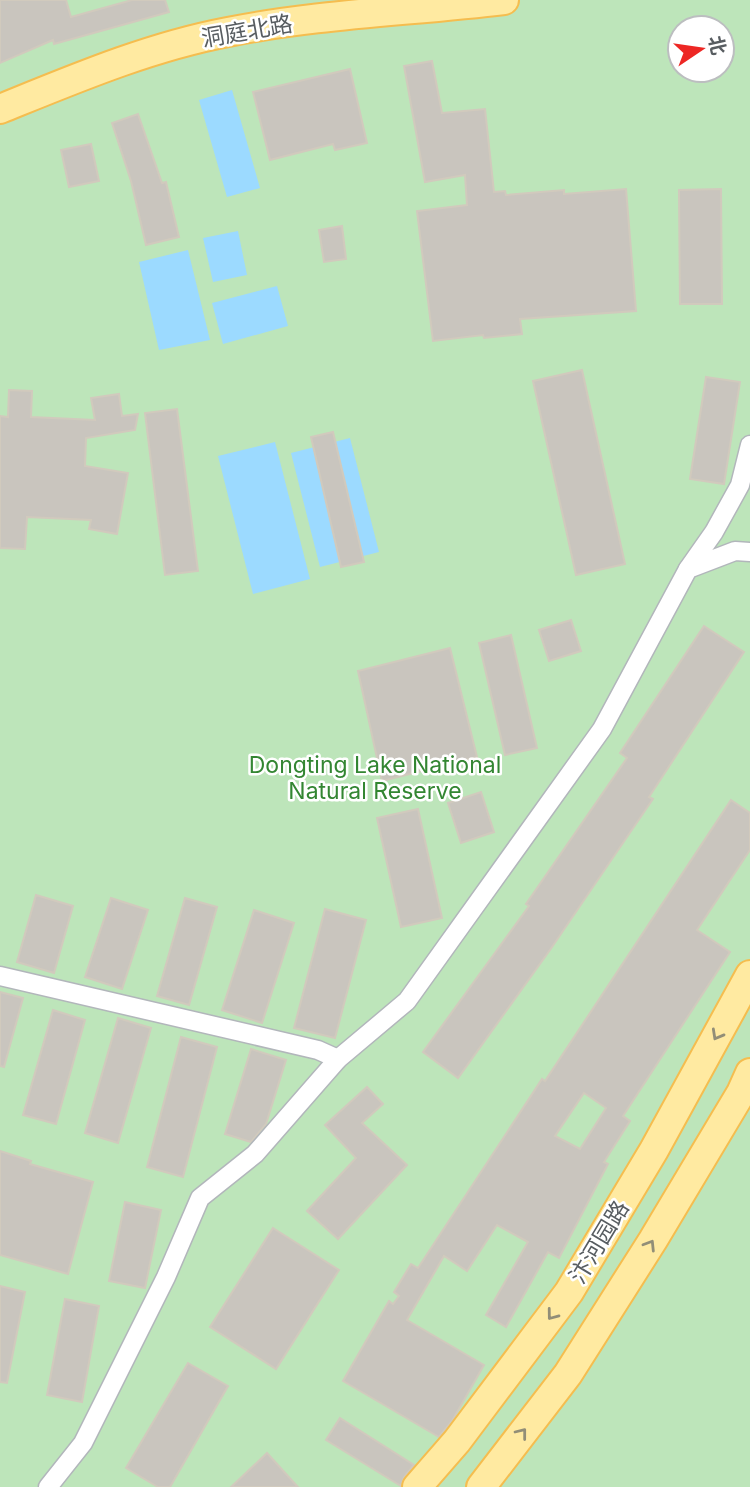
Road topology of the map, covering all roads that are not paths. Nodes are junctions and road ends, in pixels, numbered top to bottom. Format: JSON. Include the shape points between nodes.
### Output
{"nodes":[{"id":1,"x":404,"y":0,"type":"edge"},
{"id":2,"x":504,"y":0,"type":"edge"},
{"id":3,"x":0,"y":98,"type":"edge"},
{"id":4,"x":0,"y":109,"type":"edge"},
{"id":5,"x":750,"y":444,"type":"edge"},
{"id":6,"x":750,"y":552,"type":"edge"},
{"id":7,"x":688,"y":569,"type":"junction"},
{"id":8,"x":750,"y":975,"type":"edge"},
{"id":9,"x":0,"y":976,"type":"edge"},
{"id":10,"x":338,"y":1059,"type":"junction"},
{"id":11,"x":750,"y":1073,"type":"edge"},
{"id":12,"x":48,"y":1487,"type":"edge"},
{"id":13,"x":417,"y":1487,"type":"edge"},
{"id":14,"x":481,"y":1487,"type":"edge"}],
"edges":[{"from":1,"to":3,"type":"main road","name":"洞庭北路","via":[[211,25],[122,50]]},
{"from":2,"to":4,"type":"main road","name":"洞庭北路","via":[[227,32],[111,64]]},
{"from":5,"to":7,"type":"street","via":[[740,485]]},
{"from":6,"to":7,"type":"street","via":[[735,551]]},
{"from":7,"to":10,"type":"street","via":[[585,752],[407,1001]]},
{"from":8,"to":13,"type":"main road","name":"汴河园路","one_way":true,"via":[[569,1293]]},
{"from":9,"to":10,"type":"street","via":[[318,1050]]},
{"from":10,"to":12,"type":"street","via":[[255,1154],[200,1198],[83,1443]]},
{"from":14,"to":11,"type":"main road","name":"汴河园路","one_way":true,"via":[[568,1374]]}]}
